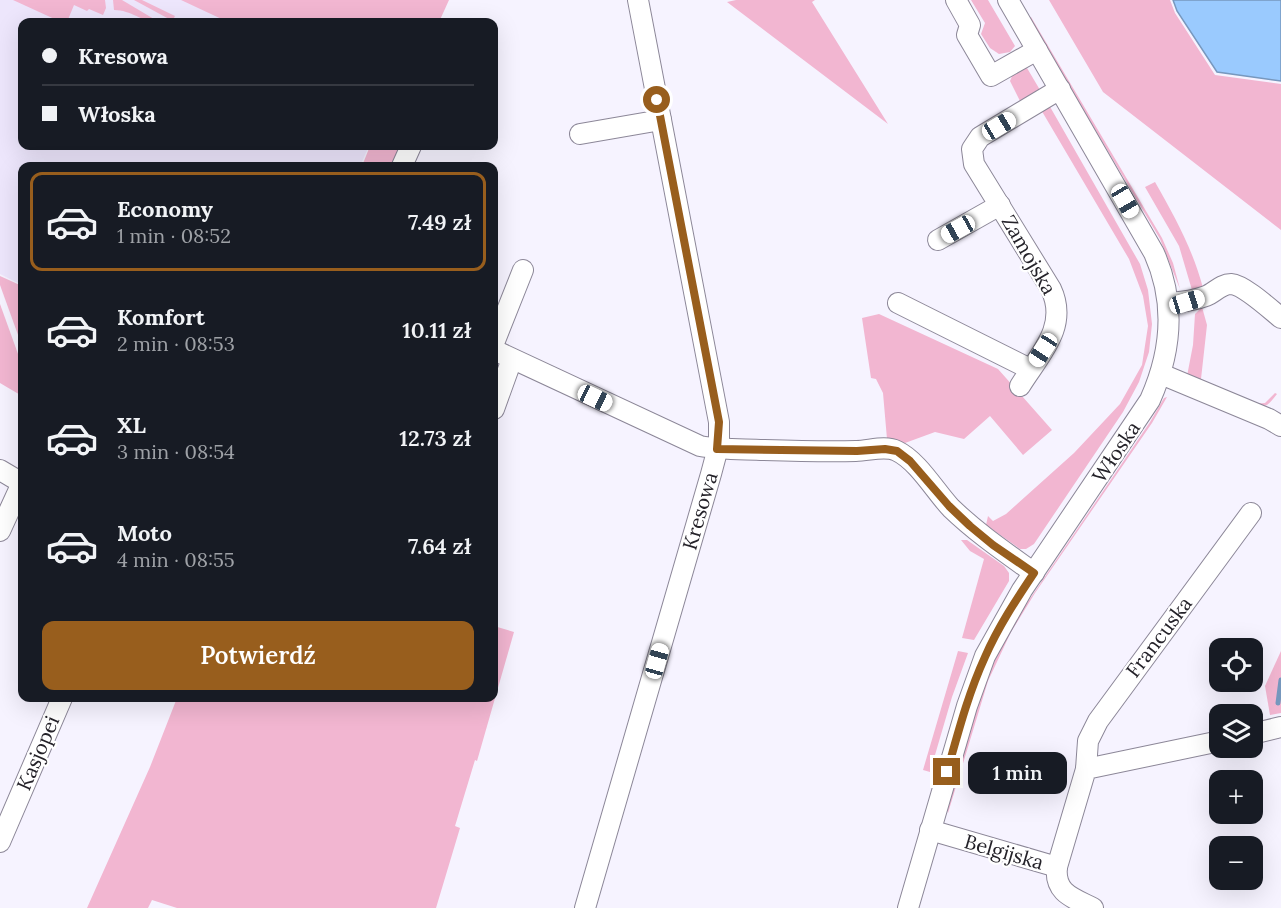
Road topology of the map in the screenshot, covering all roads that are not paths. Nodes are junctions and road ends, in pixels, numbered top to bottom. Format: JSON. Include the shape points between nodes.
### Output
{"nodes":[{"id":1,"x":638,"y":0,"type":"edge"},
{"id":2,"x":956,"y":0,"type":"edge"},
{"id":3,"x":1008,"y":0,"type":"edge"},
{"id":4,"x":1037,"y":50,"type":"junction"},
{"id":5,"x":1060,"y":89,"type":"junction"},
{"id":6,"x":661,"y":120,"type":"junction"},
{"id":7,"x":580,"y":134,"type":"dead end"},
{"id":8,"x":1000,"y":205,"type":"junction"},
{"id":9,"x":938,"y":240,"type":"dead end"},
{"id":10,"x":523,"y":270,"type":"dead end"},
{"id":11,"x":898,"y":303,"type":"dead end"},
{"id":12,"x":1169,"y":303,"type":"junction"},
{"id":13,"x":1281,"y":318,"type":"edge"},
{"id":14,"x":498,"y":333,"type":"edge"},
{"id":15,"x":498,"y":352,"type":"edge"},
{"id":16,"x":512,"y":359,"type":"junction"},
{"id":17,"x":1161,"y":374,"type":"junction"},
{"id":18,"x":498,"y":398,"type":"edge"},
{"id":19,"x":1281,"y":426,"type":"edge"},
{"id":20,"x":717,"y":449,"type":"junction"},
{"id":21,"x":0,"y":470,"type":"edge"},
{"id":22,"x":18,"y":481,"type":"edge"},
{"id":23,"x":18,"y":492,"type":"edge"},
{"id":24,"x":1251,"y":513,"type":"dead end"},
{"id":25,"x":0,"y":531,"type":"edge"},
{"id":26,"x":1034,"y":573,"type":"junction"},
{"id":27,"x":60,"y":702,"type":"edge"},
{"id":28,"x":1281,"y":727,"type":"edge"},
{"id":29,"x":1263,"y":731,"type":"edge"},
{"id":30,"x":1209,"y":743,"type":"edge"},
{"id":31,"x":1086,"y":769,"type":"junction"},
{"id":32,"x":930,"y":830,"type":"junction"},
{"id":33,"x":2,"y":832,"type":"edge"},
{"id":34,"x":1056,"y":867,"type":"junction"},
{"id":35,"x":585,"y":908,"type":"edge"},
{"id":36,"x":908,"y":908,"type":"edge"},
{"id":37,"x":1093,"y":908,"type":"edge"}],
"edges":[{"from":1,"to":6,"type":"street","name":"Kresowa"},
{"from":2,"to":4,"type":"street","via":[[970,25],[967,35],[991,76]]},
{"from":3,"to":4,"type":"street","name":"Włoska"},
{"from":4,"to":5,"type":"street","name":"Włoska"},
{"from":5,"to":8,"type":"street","name":"Zamojska","via":[[974,144],[974,164]]},
{"from":5,"to":12,"type":"street","name":"Włoska","via":[[1154,253]]},
{"from":6,"to":7,"type":"street"},
{"from":6,"to":20,"type":"street","name":"Kresowa","via":[[719,422]]},
{"from":8,"to":9,"type":"street","name":"Zamojska"},
{"from":8,"to":11,"type":"street","name":"Zamojska","via":[[1051,289],[1057,306],[1054,332],[1025,377]]},
{"from":10,"to":14,"type":"street"},
{"from":12,"to":13,"type":"street","via":[[1208,296],[1231,284]]},
{"from":12,"to":17,"type":"street","name":"Włoska","via":[[1168,341]]},
{"from":15,"to":16,"type":"street"},
{"from":16,"to":18,"type":"street"},
{"from":16,"to":20,"type":"street","via":[[688,442]]},
{"from":17,"to":19,"type":"street"},
{"from":17,"to":26,"type":"street","name":"Włoska","via":[[1142,414]]},
{"from":20,"to":26,"type":"street","via":[[897,451],[970,526]]},
{"from":20,"to":35,"type":"street","name":"Kresowa"},
{"from":21,"to":22,"type":"street"},
{"from":23,"to":25,"type":"street"},
{"from":24,"to":31,"type":"street","name":"Francuska","via":[[1098,721],[1088,741]]},
{"from":26,"to":32,"type":"street","name":"Włoska","via":[[979,670]]},
{"from":27,"to":33,"type":"street","name":"Kasjopei"},
{"from":28,"to":29,"type":"street"},
{"from":30,"to":31,"type":"street"},
{"from":31,"to":34,"type":"street","name":"Belgijska"},
{"from":32,"to":34,"type":"street","name":"Belgijska"},
{"from":32,"to":36,"type":"street","name":"Włoska"},
{"from":34,"to":37,"type":"street","via":[[1055,879],[1063,891]]}]}
